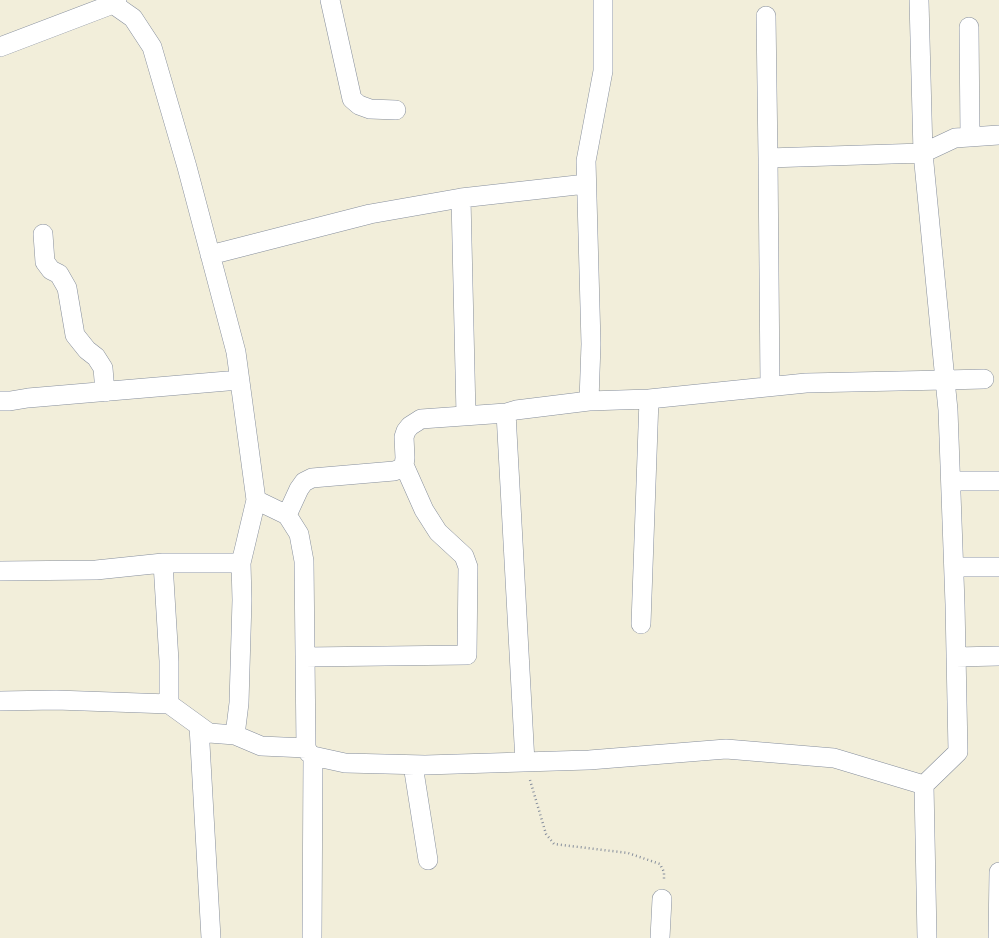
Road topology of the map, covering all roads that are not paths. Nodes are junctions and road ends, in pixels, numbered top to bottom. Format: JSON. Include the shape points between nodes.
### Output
{"nodes":[{"id":1,"x":330,"y":0,"type":"edge"},
{"id":2,"x":603,"y":0,"type":"edge"},
{"id":3,"x":919,"y":0,"type":"edge"},
{"id":4,"x":114,"y":1,"type":"edge"},
{"id":5,"x":766,"y":16,"type":"dead end"},
{"id":6,"x":969,"y":27,"type":"dead end"},
{"id":7,"x":0,"y":47,"type":"edge"},
{"id":8,"x":396,"y":110,"type":"dead end"},
{"id":9,"x":999,"y":135,"type":"edge"},
{"id":10,"x":970,"y":137,"type":"junction"},
{"id":11,"x":923,"y":153,"type":"junction"},
{"id":12,"x":768,"y":158,"type":"junction"},
{"id":13,"x":586,"y":184,"type":"junction"},
{"id":14,"x":461,"y":198,"type":"junction"},
{"id":15,"x":42,"y":234,"type":"dead end"},
{"id":16,"x":210,"y":255,"type":"junction"},
{"id":17,"x":984,"y":379,"type":"dead end"},
{"id":18,"x":239,"y":380,"type":"junction"},
{"id":19,"x":945,"y":380,"type":"junction"},
{"id":20,"x":770,"y":386,"type":"junction"},
{"id":21,"x":105,"y":392,"type":"junction"},
{"id":22,"x":649,"y":399,"type":"junction"},
{"id":23,"x":0,"y":401,"type":"edge"},
{"id":24,"x":589,"y":401,"type":"junction"},
{"id":25,"x":506,"y":413,"type":"junction"},
{"id":26,"x":466,"y":415,"type":"junction"},
{"id":27,"x":404,"y":465,"type":"junction"},
{"id":28,"x":951,"y":481,"type":"junction"},
{"id":29,"x":999,"y":481,"type":"edge"},
{"id":30,"x":256,"y":500,"type":"junction"},
{"id":31,"x":287,"y":515,"type":"junction"},
{"id":32,"x":163,"y":563,"type":"junction"},
{"id":33,"x":241,"y":563,"type":"junction"},
{"id":34,"x":954,"y":567,"type":"junction"},
{"id":35,"x":999,"y":567,"type":"edge"},
{"id":36,"x":0,"y":570,"type":"edge"},
{"id":37,"x":641,"y":624,"type":"dead end"},
{"id":38,"x":999,"y":656,"type":"edge"},
{"id":39,"x":305,"y":657,"type":"junction"},
{"id":40,"x":956,"y":657,"type":"junction"},
{"id":41,"x":0,"y":701,"type":"edge"},
{"id":42,"x":169,"y":704,"type":"junction"},
{"id":43,"x":199,"y":726,"type":"junction"},
{"id":44,"x":235,"y":734,"type":"junction"},
{"id":45,"x":310,"y":752,"type":"junction"},
{"id":46,"x":525,"y":762,"type":"junction"},
{"id":47,"x":413,"y":765,"type":"junction"},
{"id":48,"x":924,"y":785,"type":"junction"},
{"id":49,"x":428,"y":860,"type":"dead end"},
{"id":50,"x":999,"y":872,"type":"edge"},
{"id":51,"x":662,"y":899,"type":"road end"},
{"id":52,"x":211,"y":938,"type":"edge"},
{"id":53,"x":312,"y":938,"type":"edge"},
{"id":54,"x":660,"y":938,"type":"edge"},
{"id":55,"x":927,"y":938,"type":"edge"},
{"id":56,"x":998,"y":938,"type":"edge"}],
"edges":[{"from":1,"to":8,"type":"street","via":[[352,99],[370,109]]},
{"from":2,"to":13,"type":"street","via":[[603,71],[586,161]]},
{"from":3,"to":11,"type":"street"},
{"from":4,"to":7,"type":"street"},
{"from":4,"to":16,"type":"street","via":[[134,18],[152,47]]},
{"from":5,"to":12,"type":"street"},
{"from":6,"to":10,"type":"street"},
{"from":9,"to":10,"type":"street"},
{"from":10,"to":11,"type":"street","via":[[955,138]]},
{"from":11,"to":12,"type":"street"},
{"from":11,"to":19,"type":"street"},
{"from":12,"to":20,"type":"street"},
{"from":13,"to":14,"type":"street"},
{"from":13,"to":24,"type":"street","via":[[591,344]]},
{"from":14,"to":16,"type":"street","via":[[370,214]]},
{"from":14,"to":26,"type":"street"},
{"from":15,"to":21,"type":"street","via":[[45,262],[51,270],[59,274],[67,288],[75,335],[103,368]]},
{"from":16,"to":18,"type":"street","via":[[236,352]]},
{"from":17,"to":19,"type":"street"},
{"from":18,"to":21,"type":"street"},
{"from":18,"to":30,"type":"street"},
{"from":19,"to":20,"type":"street"},
{"from":19,"to":28,"type":"street"},
{"from":20,"to":22,"type":"street"},
{"from":21,"to":23,"type":"street"},
{"from":22,"to":24,"type":"street"},
{"from":22,"to":37,"type":"street"},
{"from":24,"to":25,"type":"street"},
{"from":25,"to":26,"type":"street"},
{"from":25,"to":46,"type":"street"},
{"from":26,"to":27,"type":"street","via":[[421,420],[410,426],[404,437]]},
{"from":27,"to":31,"type":"street","via":[[394,471],[312,478],[304,482],[299,489]]},
{"from":27,"to":39,"type":"street","via":[[424,510],[438,532],[464,556],[468,566],[467,655]]},
{"from":28,"to":29,"type":"street"},
{"from":28,"to":34,"type":"street"},
{"from":30,"to":31,"type":"street"},
{"from":30,"to":33,"type":"street"},
{"from":31,"to":39,"type":"street","via":[[299,534],[304,561]]},
{"from":32,"to":33,"type":"street"},
{"from":32,"to":36,"type":"street","via":[[96,570]]},
{"from":32,"to":42,"type":"street"},
{"from":33,"to":44,"type":"street","via":[[239,702]]},
{"from":34,"to":35,"type":"street"},
{"from":34,"to":40,"type":"street"},
{"from":38,"to":40,"type":"street"},
{"from":39,"to":45,"type":"street"},
{"from":40,"to":48,"type":"street","via":[[958,752]]},
{"from":41,"to":42,"type":"street"},
{"from":42,"to":43,"type":"street"},
{"from":43,"to":44,"type":"street","via":[[209,733]]},
{"from":43,"to":52,"type":"street"},
{"from":44,"to":45,"type":"street","via":[[261,746]]},
{"from":45,"to":47,"type":"street","via":[[345,763]]},
{"from":45,"to":53,"type":"street"},
{"from":46,"to":47,"type":"street"},
{"from":46,"to":48,"type":"street","via":[[589,760],[726,749],[834,758]]},
{"from":47,"to":49,"type":"street"},
{"from":48,"to":55,"type":"street"},
{"from":50,"to":56,"type":"street"},
{"from":51,"to":54,"type":"street"}]}
